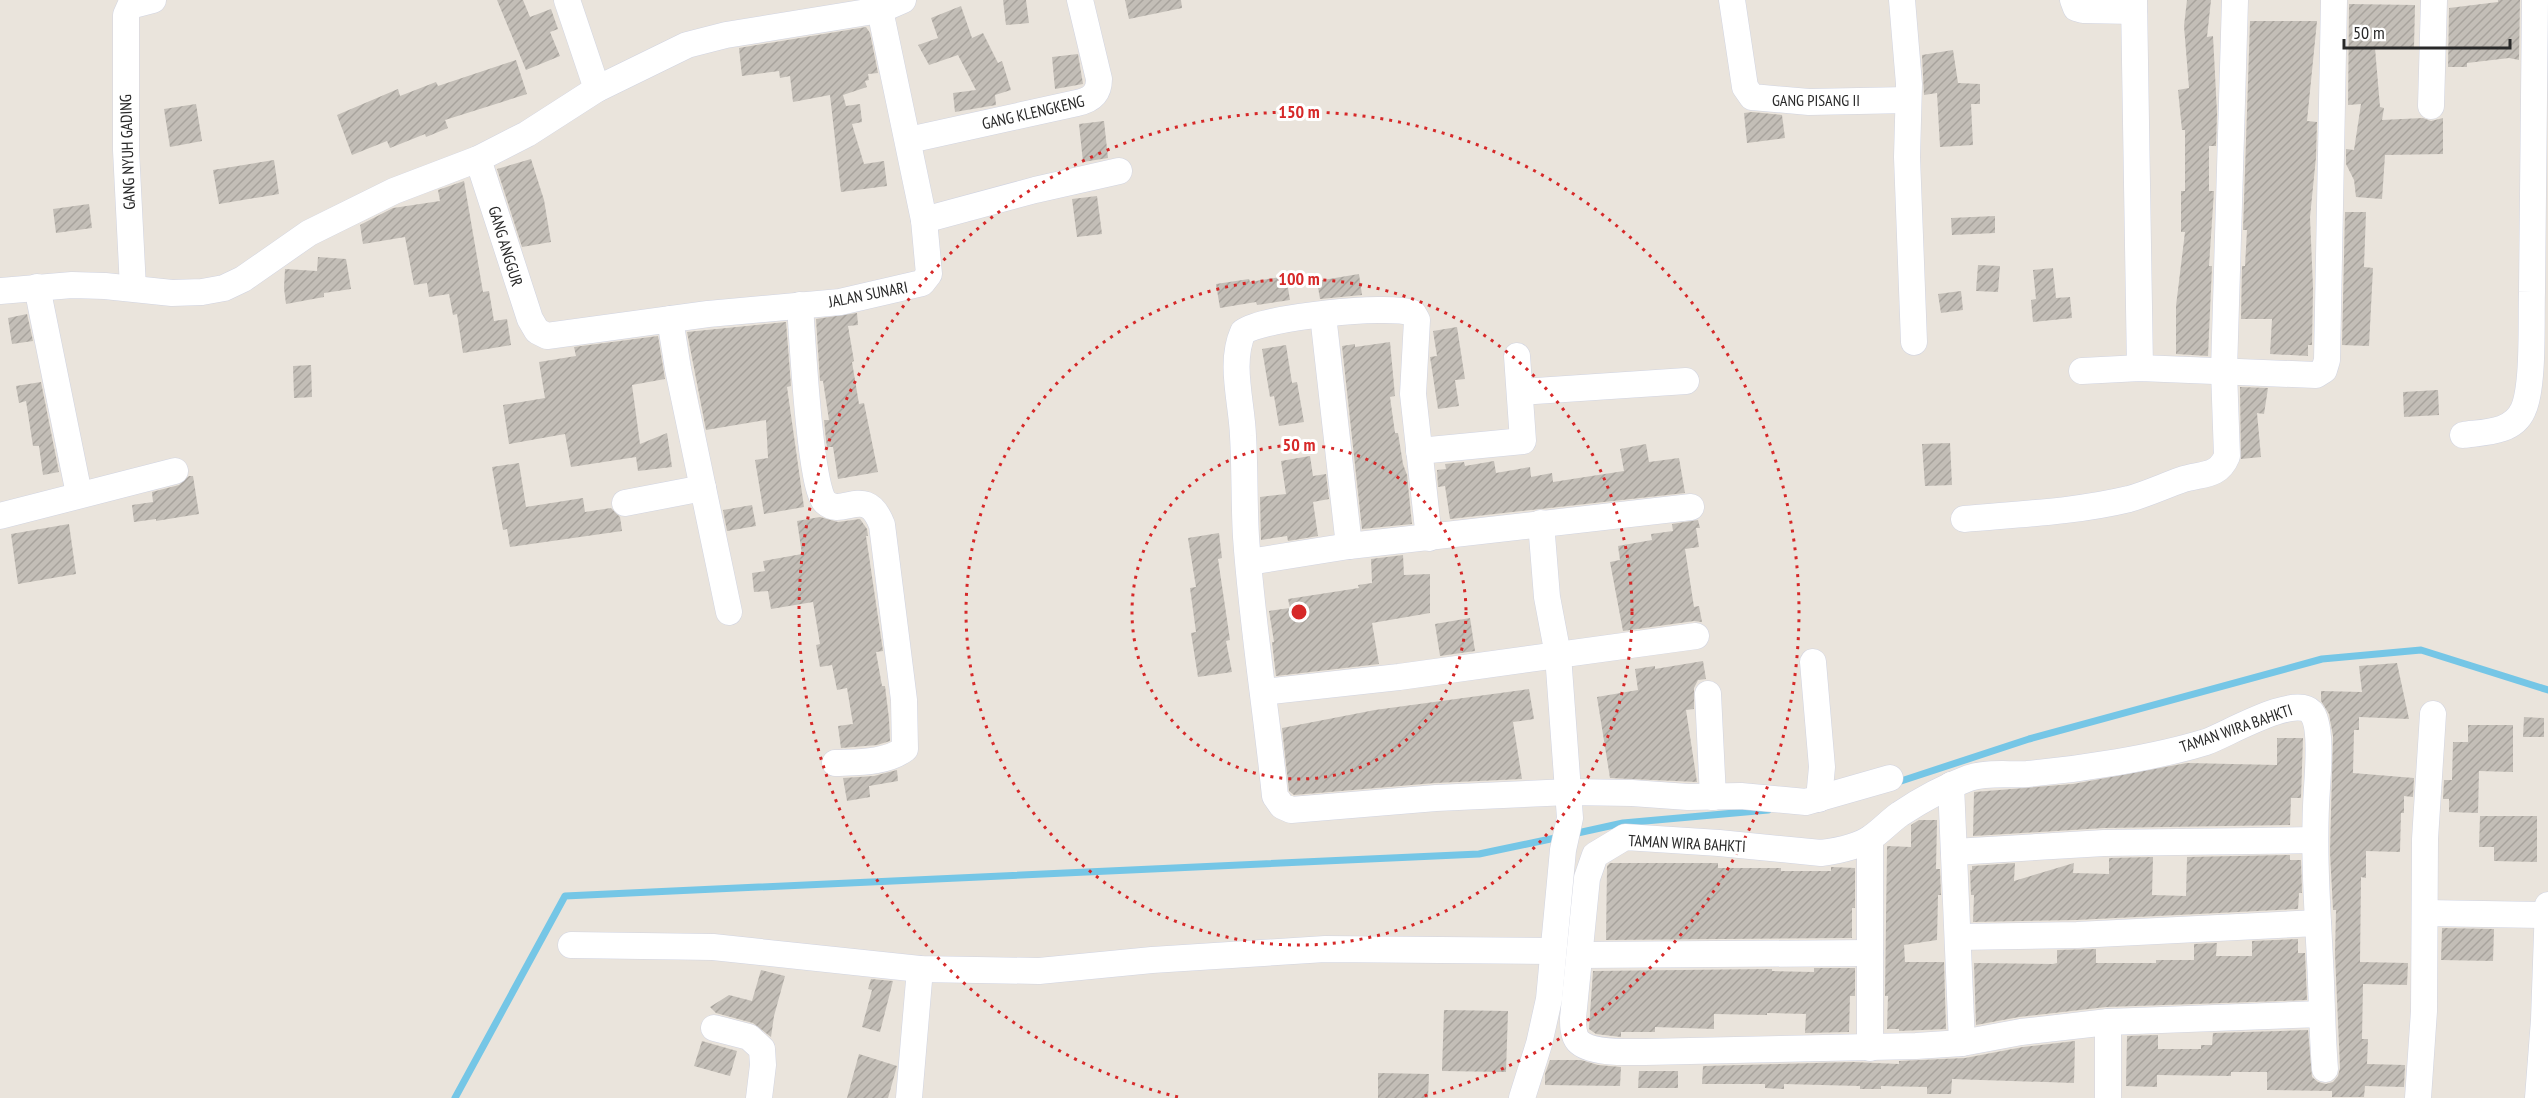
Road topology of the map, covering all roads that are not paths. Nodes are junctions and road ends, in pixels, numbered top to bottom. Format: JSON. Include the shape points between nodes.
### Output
{"nodes":[{"id":1,"x":153,"y":0,"type":"edge"},
{"id":2,"x":567,"y":0,"type":"edge"},
{"id":3,"x":1080,"y":0,"type":"edge"},
{"id":4,"x":1732,"y":0,"type":"edge"},
{"id":5,"x":1902,"y":0,"type":"edge"},
{"id":6,"x":2073,"y":0,"type":"edge"},
{"id":7,"x":2235,"y":0,"type":"edge"},
{"id":8,"x":2334,"y":0,"type":"edge"},
{"id":9,"x":2434,"y":0,"type":"edge"},
{"id":10,"x":2535,"y":0,"type":"edge"},
{"id":11,"x":892,"y":5,"type":"edge"},
{"id":12,"x":2134,"y":5,"type":"edge"},
{"id":13,"x":597,"y":89,"type":"junction"},
{"id":14,"x":1908,"y":100,"type":"junction"},
{"id":15,"x":2431,"y":106,"type":"dead end"},
{"id":16,"x":909,"y":140,"type":"junction"},
{"id":17,"x":478,"y":159,"type":"junction"},
{"id":18,"x":1119,"y":171,"type":"dead end"},
{"id":19,"x":924,"y":220,"type":"junction"},
{"id":20,"x":37,"y":287,"type":"junction"},
{"id":21,"x":133,"y":288,"type":"junction"},
{"id":22,"x":0,"y":291,"type":"edge"},
{"id":23,"x":800,"y":305,"type":"junction"},
{"id":24,"x":1323,"y":315,"type":"junction"},
{"id":25,"x":670,"y":319,"type":"junction"},
{"id":26,"x":537,"y":331,"type":"joint"},
{"id":27,"x":1914,"y":342,"type":"dead end"},
{"id":28,"x":1518,"y":356,"type":"dead end"},
{"id":29,"x":2140,"y":368,"type":"junction"},
{"id":30,"x":2082,"y":371,"type":"dead end"},
{"id":31,"x":2224,"y":371,"type":"junction"},
{"id":32,"x":1686,"y":381,"type":"dead end"},
{"id":33,"x":1520,"y":392,"type":"junction"},
{"id":34,"x":2463,"y":435,"type":"dead end"},
{"id":35,"x":1419,"y":451,"type":"junction"},
{"id":36,"x":175,"y":471,"type":"dead end"},
{"id":37,"x":703,"y":488,"type":"junction"},
{"id":38,"x":80,"y":494,"type":"junction"},
{"id":39,"x":625,"y":503,"type":"dead end"},
{"id":40,"x":1691,"y":507,"type":"dead end"},
{"id":41,"x":0,"y":516,"type":"edge"},
{"id":42,"x":1964,"y":519,"type":"dead end"},
{"id":43,"x":1541,"y":523,"type":"junction"},
{"id":44,"x":1430,"y":538,"type":"junction"},
{"id":45,"x":1349,"y":546,"type":"junction"},
{"id":46,"x":1249,"y":562,"type":"junction"},
{"id":47,"x":729,"y":612,"type":"dead end"},
{"id":48,"x":1696,"y":636,"type":"dead end"},
{"id":49,"x":1558,"y":655,"type":"junction"},
{"id":50,"x":1813,"y":662,"type":"dead end"},
{"id":51,"x":1263,"y":692,"type":"junction"},
{"id":52,"x":1708,"y":694,"type":"dead end"},
{"id":53,"x":2433,"y":714,"type":"dead end"},
{"id":54,"x":835,"y":763,"type":"dead end"},
{"id":55,"x":1890,"y":778,"type":"dead end"},
{"id":56,"x":1951,"y":785,"type":"junction"},
{"id":57,"x":1569,"y":792,"type":"junction"},
{"id":58,"x":1713,"y":797,"type":"junction"},
{"id":59,"x":1819,"y":799,"type":"junction"},
{"id":60,"x":1870,"y":839,"type":"junction"},
{"id":61,"x":2315,"y":840,"type":"junction"},
{"id":62,"x":1954,"y":852,"type":"junction"},
{"id":63,"x":2548,"y":905,"type":"edge"},
{"id":64,"x":2425,"y":913,"type":"junction"},
{"id":65,"x":2548,"y":915,"type":"edge"},
{"id":66,"x":2318,"y":923,"type":"junction"},
{"id":67,"x":1958,"y":937,"type":"junction"},
{"id":68,"x":571,"y":945,"type":"dead end"},
{"id":69,"x":1554,"y":951,"type":"junction"},
{"id":70,"x":1869,"y":953,"type":"junction"},
{"id":71,"x":1580,"y":955,"type":"junction"},
{"id":72,"x":920,"y":969,"type":"junction"},
{"id":73,"x":2321,"y":1014,"type":"junction"},
{"id":74,"x":2108,"y":1022,"type":"junction"},
{"id":75,"x":714,"y":1028,"type":"dead end"},
{"id":76,"x":1962,"y":1043,"type":"junction"},
{"id":77,"x":1870,"y":1048,"type":"junction"},
{"id":78,"x":2325,"y":1069,"type":"dead end"},
{"id":79,"x":759,"y":1098,"type":"edge"},
{"id":80,"x":909,"y":1098,"type":"edge"},
{"id":81,"x":1522,"y":1098,"type":"edge"},
{"id":82,"x":2108,"y":1098,"type":"edge"},
{"id":83,"x":2418,"y":1098,"type":"edge"},
{"id":84,"x":2538,"y":1098,"type":"edge"}],
"edges":[{"from":1,"to":21,"type":"street","name":"GANG NYUH GADING","via":[[130,6],[126,15],[126,150]]},
{"from":2,"to":13,"type":"street"},
{"from":3,"to":16,"type":"street","name":"GANG KLENGKENG","via":[[1099,79],[1099,88],[1088,101]]},
{"from":4,"to":14,"type":"street","name":"GANG PISANG II","via":[[1745,87],[1752,97],[1809,102]]},
{"from":5,"to":14,"type":"street","via":[[1909,65]]},
{"from":6,"to":12,"type":"street","via":[[2076,8],[2083,10]]},
{"from":7,"to":31,"type":"street"},
{"from":8,"to":31,"type":"street","via":[[2328,360],[2324,370],[2316,375]]},
{"from":9,"to":15,"type":"street"},
{"from":10,"to":34,"type":"street","via":[[2528,390],[2515,422],[2499,430]]},
{"from":11,"to":13,"type":"street","via":[[687,45]]},
{"from":11,"to":16,"type":"street","name":"JALAN SUNARI"},
{"from":12,"to":29,"type":"street"},
{"from":13,"to":17,"type":"street","via":[[527,134]]},
{"from":14,"to":27,"type":"street"},
{"from":16,"to":19,"type":"street","name":"JALAN SUNARI"},
{"from":17,"to":21,"type":"street","via":[[348,212],[224,288],[172,293]]},
{"from":17,"to":26,"type":"street","name":"GANG ANGGUR","via":[[523,302]]},
{"from":18,"to":19,"type":"street"},
{"from":19,"to":23,"type":"street","name":"JALAN SUNARI","via":[[929,274],[922,283],[840,302]]},
{"from":20,"to":21,"type":"street"},
{"from":20,"to":22,"type":"street"},
{"from":20,"to":38,"type":"street"},
{"from":23,"to":25,"type":"street","name":"JALAN SUNARI"},
{"from":23,"to":54,"type":"street","via":[[820,494],[831,506],[864,504],[877,513],[883,531],[904,700],[905,749],[873,761]]},
{"from":24,"to":35,"type":"street","via":[[1388,308],[1413,313],[1417,320],[1413,394]]},
{"from":24,"to":45,"type":"street"},
{"from":24,"to":46,"type":"street","via":[[1250,327],[1240,338],[1237,374]]},
{"from":25,"to":26,"type":"street","name":"JALAN SUNARI","via":[[553,337]]},
{"from":25,"to":37,"type":"street"},
{"from":28,"to":33,"type":"street"},
{"from":29,"to":30,"type":"street"},
{"from":29,"to":31,"type":"street"},
{"from":31,"to":42,"type":"street","via":[[2227,456],[2218,471],[2105,504]]},
{"from":32,"to":33,"type":"street"},
{"from":33,"to":35,"type":"street","via":[[1523,441]]},
{"from":35,"to":44,"type":"street"},
{"from":36,"to":38,"type":"street"},
{"from":37,"to":39,"type":"street"},
{"from":37,"to":47,"type":"street"},
{"from":38,"to":41,"type":"street"},
{"from":40,"to":43,"type":"street"},
{"from":43,"to":44,"type":"street"},
{"from":43,"to":49,"type":"street","via":[[1547,597]]},
{"from":44,"to":45,"type":"street"},
{"from":45,"to":46,"type":"street"},
{"from":46,"to":51,"type":"street"},
{"from":48,"to":49,"type":"street"},
{"from":49,"to":51,"type":"street"},
{"from":49,"to":57,"type":"street"},
{"from":50,"to":59,"type":"street","via":[[1822,766]]},
{"from":51,"to":57,"type":"street","via":[[1275,796],[1291,810]]},
{"from":52,"to":58,"type":"street"},
{"from":53,"to":64,"type":"street"},
{"from":55,"to":59,"type":"street"},
{"from":56,"to":60,"type":"street","name":"TAMAN WIRA BAHKTI","via":[[1900,814]]},
{"from":56,"to":61,"type":"street","name":"TAMAN WIRA BAHKTI","via":[[1971,777],[2081,767],[2159,753],[2206,742],[2295,706],[2311,712],[2318,738]]},
{"from":56,"to":62,"type":"street"},
{"from":57,"to":58,"type":"street"},
{"from":57,"to":69,"type":"street","via":[[1570,818],[1563,850]]},
{"from":58,"to":59,"type":"street","via":[[1806,802]]},
{"from":60,"to":70,"type":"street"},
{"from":60,"to":71,"type":"street","name":"TAMAN WIRA BAHKTI","via":[[1821,853],[1625,837],[1595,855],[1591,864]]},
{"from":61,"to":62,"type":"street","via":[[2104,843]]},
{"from":61,"to":66,"type":"street","name":"TAMAN WIRA BAHKTI"},
{"from":62,"to":67,"type":"street"},
{"from":63,"to":65,"type":"street"},
{"from":64,"to":65,"type":"street"},
{"from":64,"to":83,"type":"street"},
{"from":65,"to":84,"type":"street"},
{"from":66,"to":67,"type":"street"},
{"from":66,"to":73,"type":"street","name":"TAMAN WIRA BAHKTI"},
{"from":67,"to":76,"type":"street"},
{"from":68,"to":72,"type":"street","via":[[713,947]]},
{"from":69,"to":72,"type":"street","via":[[1325,949],[1039,971]]},
{"from":69,"to":81,"type":"street","via":[[1549,999]]},
{"from":70,"to":71,"type":"street"},
{"from":70,"to":77,"type":"street"},
{"from":71,"to":77,"type":"street","name":"TAMAN WIRA BAHKTI","via":[[1573,1018],[1578,1041],[1587,1047],[1645,1052]]},
{"from":72,"to":80,"type":"street"},
{"from":73,"to":74,"type":"street","name":"TAMAN WIRA BAHKTI"},
{"from":73,"to":78,"type":"street","name":"TAMAN WIRA BAHKTI"},
{"from":74,"to":76,"type":"street","name":"TAMAN WIRA BAHKTI"},
{"from":74,"to":82,"type":"street"},
{"from":75,"to":79,"type":"street","via":[[749,1037],[762,1049]]},
{"from":76,"to":77,"type":"street","name":"TAMAN WIRA BAHKTI"}]}
